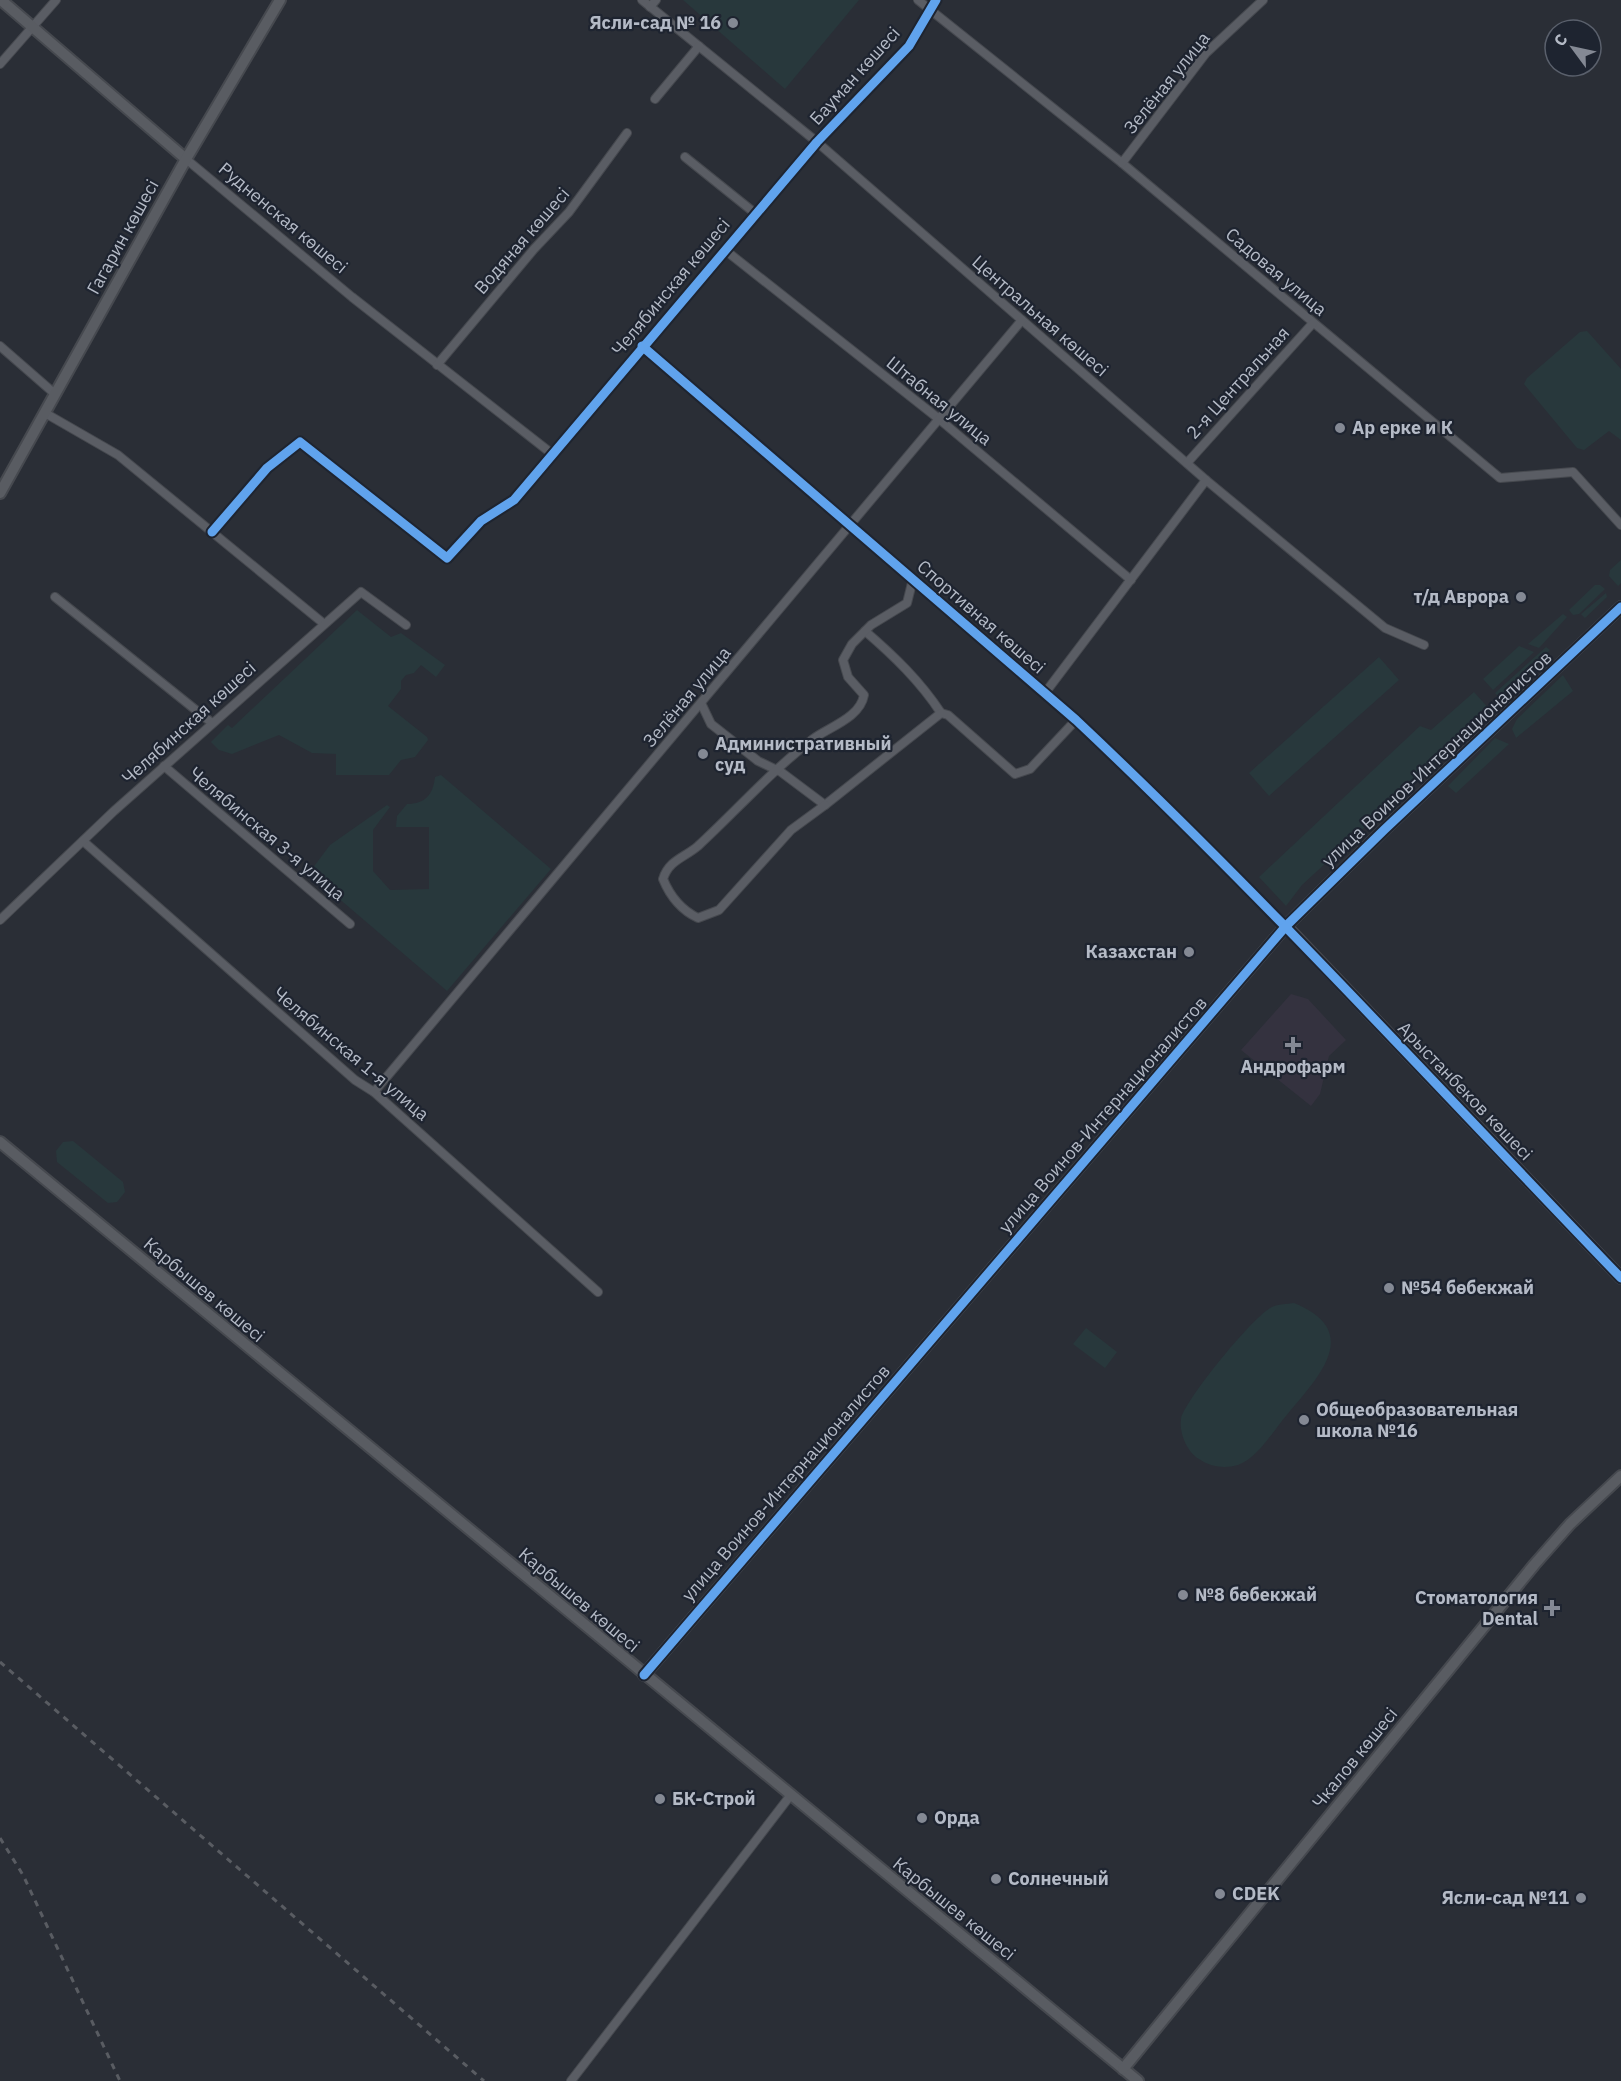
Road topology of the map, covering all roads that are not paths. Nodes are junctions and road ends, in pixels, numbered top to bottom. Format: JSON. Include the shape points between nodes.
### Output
{"nodes":[{"id":1,"x":1,"y":0,"type":"edge"},
{"id":2,"x":56,"y":0,"type":"edge"},
{"id":3,"x":280,"y":0,"type":"edge"},
{"id":4,"x":642,"y":0,"type":"edge"},
{"id":5,"x":656,"y":0,"type":"edge"},
{"id":6,"x":918,"y":0,"type":"edge"},
{"id":7,"x":936,"y":0,"type":"edge"},
{"id":8,"x":1263,"y":0,"type":"edge"},
{"id":9,"x":650,"y":7,"type":"junction"},
{"id":10,"x":929,"y":9,"type":"junction"},
{"id":11,"x":32,"y":27,"type":"junction"},
{"id":12,"x":699,"y":46,"type":"junction"},
{"id":13,"x":0,"y":64,"type":"edge"},
{"id":14,"x":655,"y":99,"type":"dead end"},
{"id":15,"x":627,"y":133,"type":"dead end"},
{"id":16,"x":817,"y":142,"type":"junction"},
{"id":17,"x":685,"y":157,"type":"dead end"},
{"id":18,"x":186,"y":159,"type":"junction"},
{"id":19,"x":1122,"y":163,"type":"junction"},
{"id":20,"x":756,"y":214,"type":"junction"},
{"id":21,"x":725,"y":250,"type":"junction"},
{"id":22,"x":1022,"y":320,"type":"junction"},
{"id":23,"x":1313,"y":323,"type":"junction"},
{"id":24,"x":0,"y":346,"type":"edge"},
{"id":25,"x":642,"y":346,"type":"junction"},
{"id":26,"x":437,"y":364,"type":"junction"},
{"id":27,"x":56,"y":394,"type":"junction"},
{"id":28,"x":45,"y":413,"type":"junction"},
{"id":29,"x":939,"y":419,"type":"junction"},
{"id":30,"x":551,"y":453,"type":"junction"},
{"id":31,"x":1186,"y":463,"type":"junction"},
{"id":32,"x":5,"y":473,"type":"edge"},
{"id":33,"x":1206,"y":480,"type":"junction"},
{"id":34,"x":0,"y":493,"type":"edge"},
{"id":35,"x":850,"y":525,"type":"junction"},
{"id":36,"x":1621,"y":525,"type":"edge"},
{"id":37,"x":212,"y":532,"type":"junction"},
{"id":38,"x":913,"y":579,"type":"junction"},
{"id":39,"x":1131,"y":580,"type":"junction"},
{"id":40,"x":55,"y":597,"type":"dead end"},
{"id":41,"x":1621,"y":607,"type":"edge"},
{"id":42,"x":323,"y":623,"type":"junction"},
{"id":43,"x":406,"y":625,"type":"dead end"},
{"id":44,"x":866,"y":631,"type":"junction"},
{"id":45,"x":1424,"y":645,"type":"dead end"},
{"id":46,"x":1046,"y":693,"type":"junction"},
{"id":47,"x":701,"y":703,"type":"junction"},
{"id":48,"x":941,"y":713,"type":"junction"},
{"id":49,"x":1076,"y":720,"type":"junction"},
{"id":50,"x":212,"y":723,"type":"junction"},
{"id":51,"x":164,"y":766,"type":"junction"},
{"id":52,"x":773,"y":770,"type":"junction"},
{"id":53,"x":825,"y":805,"type":"junction"},
{"id":54,"x":83,"y":841,"type":"junction"},
{"id":55,"x":0,"y":920,"type":"edge"},
{"id":56,"x":350,"y":924,"type":"dead end"},
{"id":57,"x":1286,"y":927,"type":"junction"},
{"id":58,"x":374,"y":1092,"type":"junction"},
{"id":59,"x":0,"y":1142,"type":"edge"},
{"id":60,"x":1621,"y":1278,"type":"edge"},
{"id":61,"x":598,"y":1292,"type":"dead end"},
{"id":62,"x":1621,"y":1476,"type":"edge"},
{"id":63,"x":644,"y":1675,"type":"junction"},
{"id":64,"x":790,"y":1796,"type":"junction"},
{"id":65,"x":1123,"y":2068,"type":"junction"},
{"id":66,"x":1134,"y":2080,"type":"edge"},
{"id":67,"x":570,"y":2081,"type":"edge"}],
"edges":[{"from":1,"to":11,"type":"street","name":"Рудненская көшесі"},
{"from":2,"to":11,"type":"street"},
{"from":3,"to":18,"type":"street","name":"Гагарин көшесі"},
{"from":4,"to":9,"type":"street","name":"Центральная көшесі"},
{"from":5,"to":9,"type":"street"},
{"from":6,"to":10,"type":"street","name":"Садовая улица"},
{"from":7,"to":10,"type":"street","name":"Бауман көшесі"},
{"from":8,"to":19,"type":"street","name":"Зелёная улица","via":[[1206,53]]},
{"from":9,"to":12,"type":"street","name":"Центральная көшесі"},
{"from":10,"to":16,"type":"street","name":"Бауман көшесі","via":[[909,46]]},
{"from":10,"to":19,"type":"street","name":"Садовая улица"},
{"from":11,"to":13,"type":"street"},
{"from":11,"to":18,"type":"street","name":"Рудненская көшесі"},
{"from":12,"to":14,"type":"street"},
{"from":12,"to":16,"type":"street","name":"Центральная көшесі"},
{"from":15,"to":26,"type":"street","name":"Водяная көшесі","via":[[570,212]]},
{"from":16,"to":20,"type":"street","name":"Челябинская көшесі"},
{"from":16,"to":22,"type":"street","name":"Центральная көшесі"},
{"from":17,"to":20,"type":"street"},
{"from":18,"to":26,"type":"street","name":"Рудненская көшесі"},
{"from":18,"to":27,"type":"street","name":"Гагарин көшесі"},
{"from":19,"to":23,"type":"street","name":"Садовая улица"},
{"from":20,"to":21,"type":"street","name":"Челябинская көшесі"},
{"from":21,"to":25,"type":"street","name":"Челябинская көшесі"},
{"from":21,"to":29,"type":"street","name":"Штабная улица"},
{"from":22,"to":29,"type":"street","name":"Зелёная улица"},
{"from":22,"to":31,"type":"street","name":"Центральная көшесі"},
{"from":23,"to":31,"type":"street","name":"2-я Центральная"},
{"from":23,"to":36,"type":"street","name":"Садовая улица","via":[[1500,478],[1573,472]]},
{"from":24,"to":27,"type":"street"},
{"from":25,"to":30,"type":"street","name":"Челябинская көшесі"},
{"from":25,"to":35,"type":"street","name":"Спортивная көшесі"},
{"from":26,"to":30,"type":"street","name":"Рудненская көшесі"},
{"from":27,"to":28,"type":"street","name":"Гагарин көшесі"},
{"from":28,"to":32,"type":"street","name":"Гагарин көшесі"},
{"from":28,"to":37,"type":"street","via":[[118,455]]},
{"from":29,"to":35,"type":"street","name":"Зелёная улица"},
{"from":29,"to":39,"type":"street","name":"Штабная улица"},
{"from":30,"to":37,"type":"street","name":"Челябинская көшесі","via":[[514,500],[481,521],[447,558],[300,442],[267,468]]},
{"from":31,"to":33,"type":"street","name":"Центральная көшесі"},
{"from":32,"to":34,"type":"street","name":"Гагарин көшесі"},
{"from":33,"to":39,"type":"street"},
{"from":33,"to":45,"type":"street","name":"Центральная көшесі","via":[[1385,628]]},
{"from":35,"to":38,"type":"street","name":"Спортивная көшесі"},
{"from":35,"to":47,"type":"street","name":"Зелёная улица"},
{"from":37,"to":42,"type":"street"},
{"from":38,"to":44,"type":"street","via":[[907,603]]},
{"from":38,"to":46,"type":"street","name":"Спортивная көшесі"},
{"from":39,"to":46,"type":"street"},
{"from":40,"to":50,"type":"street"},
{"from":41,"to":57,"type":"street","name":"улица Воинов-Интернационалистов"},
{"from":42,"to":43,"type":"street","name":"Челябинская көшесі","via":[[361,592]]},
{"from":42,"to":50,"type":"street","name":"Челябинская көшесі"},
{"from":44,"to":48,"type":"street","via":[[899,660]]},
{"from":44,"to":52,"type":"street","via":[[843,660],[848,677],[864,695],[863,702]]},
{"from":46,"to":49,"type":"street","name":"Спортивная көшесі"},
{"from":47,"to":52,"type":"street","via":[[711,724]]},
{"from":47,"to":58,"type":"street","name":"Зелёная улица"},
{"from":48,"to":49,"type":"street","via":[[1015,774],[1030,768]]},
{"from":48,"to":53,"type":"street"},
{"from":49,"to":57,"type":"street","name":"Спортивная көшесі"},
{"from":50,"to":51,"type":"street","name":"Челябинская көшесі"},
{"from":51,"to":54,"type":"street","name":"Челябинская көшесі"},
{"from":51,"to":56,"type":"street","name":"Челябинская 3-я улица"},
{"from":52,"to":53,"type":"street"},
{"from":52,"to":53,"type":"street","via":[[697,847],[667,868],[663,879],[666,886],[687,913],[698,918],[718,910],[791,831]]},
{"from":54,"to":55,"type":"street","name":"Челябинская көшесі"},
{"from":54,"to":58,"type":"street","name":"Челябинская 1-я улица","via":[[355,1080]]},
{"from":57,"to":60,"type":"street","name":"Арыстанбеков көшесі"},
{"from":57,"to":63,"type":"street","name":"улица Воинов-Интернационалистов"},
{"from":58,"to":61,"type":"street","name":"Челябинская 1-я улица"},
{"from":59,"to":63,"type":"street","name":"Карбышев көшесі"},
{"from":62,"to":65,"type":"street","name":"Чкалов көшесі","via":[[1534,1565]]},
{"from":63,"to":64,"type":"street","name":"Карбышев көшесі"},
{"from":64,"to":65,"type":"street","name":"Карбышев көшесі"},
{"from":64,"to":67,"type":"street"},
{"from":65,"to":66,"type":"street","name":"Карбышев көшесі"}]}
